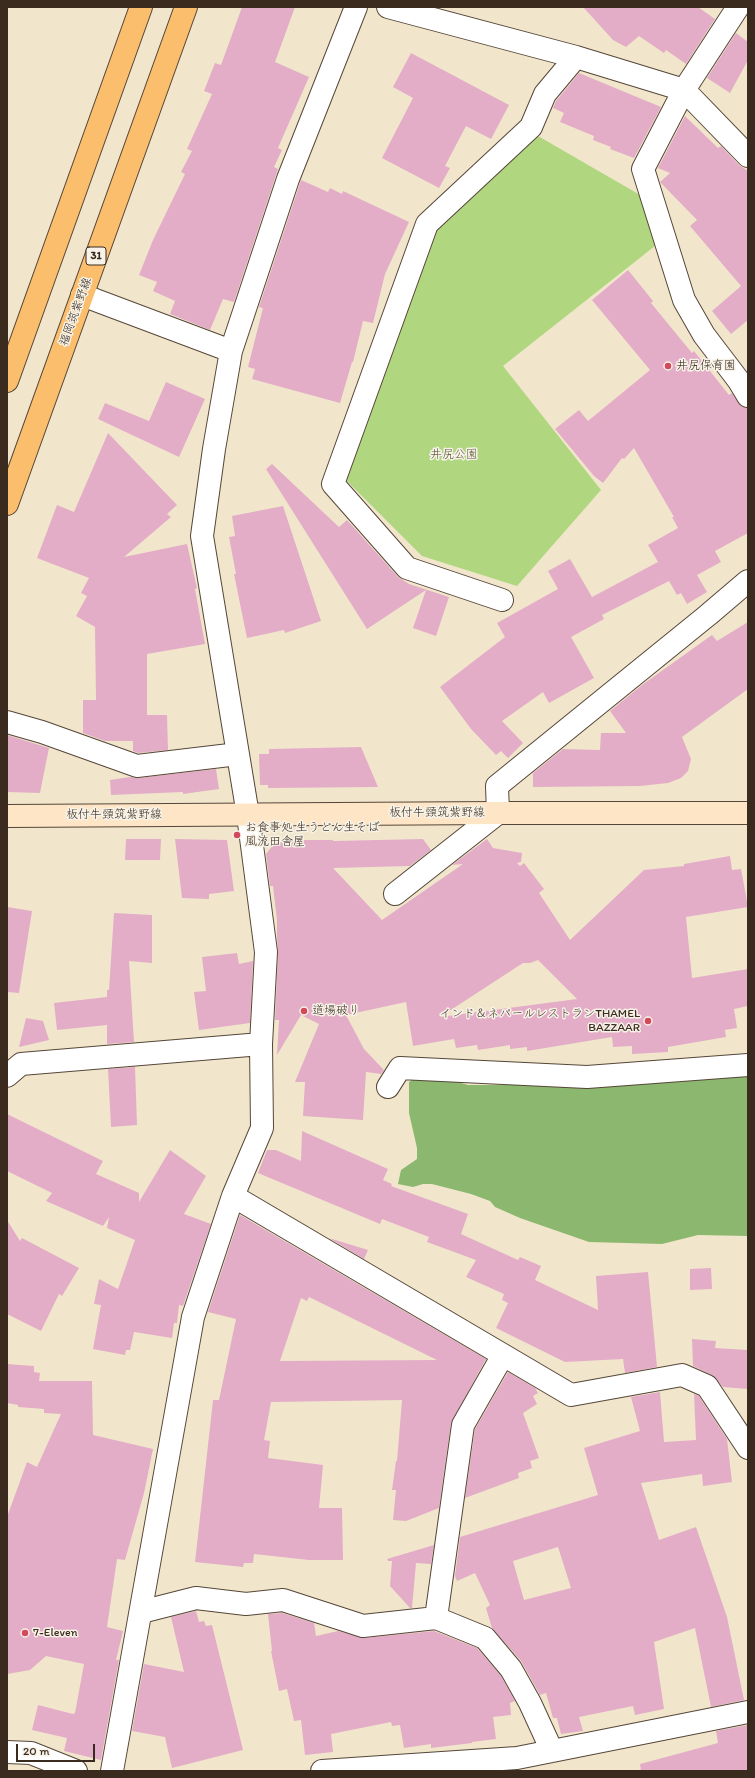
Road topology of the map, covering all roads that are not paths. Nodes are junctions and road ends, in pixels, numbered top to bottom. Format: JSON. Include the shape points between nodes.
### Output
{"nodes":[{"id":1,"x":141,"y":7,"type":"edge"},
{"id":2,"x":186,"y":7,"type":"edge"},
{"id":3,"x":356,"y":7,"type":"edge"},
{"id":4,"x":388,"y":7,"type":"edge"},
{"id":5,"x":738,"y":7,"type":"edge"},
{"id":6,"x":576,"y":57,"type":"junction"},
{"id":7,"x":684,"y":90,"type":"junction"},
{"id":8,"x":748,"y":156,"type":"edge"},
{"id":9,"x":82,"y":295,"type":"junction"},
{"id":10,"x":231,"y":351,"type":"junction"},
{"id":11,"x":7,"y":381,"type":"edge"},
{"id":12,"x":748,"y":396,"type":"edge"},
{"id":13,"x":7,"y":504,"type":"edge"},
{"id":14,"x":748,"y":581,"type":"edge"},
{"id":15,"x":502,"y":600,"type":"dead end"},
{"id":16,"x":7,"y":722,"type":"edge"},
{"id":17,"x":238,"y":754,"type":"junction"},
{"id":18,"x":498,"y":813,"type":"junction"},
{"id":19,"x":748,"y":813,"type":"edge"},
{"id":20,"x":248,"y":815,"type":"junction"},
{"id":21,"x":7,"y":816,"type":"edge"},
{"id":22,"x":395,"y":894,"type":"dead end"},
{"id":23,"x":261,"y":1044,"type":"junction"},
{"id":24,"x":748,"y":1065,"type":"edge"},
{"id":25,"x":7,"y":1076,"type":"edge"},
{"id":26,"x":388,"y":1087,"type":"dead end"},
{"id":27,"x":234,"y":1196,"type":"junction"},
{"id":28,"x":503,"y":1354,"type":"junction"},
{"id":29,"x":748,"y":1448,"type":"edge"},
{"id":30,"x":141,"y":1612,"type":"junction"},
{"id":31,"x":436,"y":1618,"type":"junction"},
{"id":32,"x":748,"y":1712,"type":"edge"},
{"id":33,"x":552,"y":1751,"type":"junction"},
{"id":34,"x":7,"y":1752,"type":"edge"},
{"id":35,"x":396,"y":1769,"type":"edge"},
{"id":36,"x":76,"y":1771,"type":"edge"},
{"id":37,"x":112,"y":1771,"type":"edge"},
{"id":38,"x":322,"y":1771,"type":"edge"}],
"edges":[{"from":1,"to":11,"type":"main road"},
{"from":2,"to":9,"type":"main road","name":"福岡筑紫野線","number":"31"},
{"from":3,"to":10,"type":"street","via":[[288,179]]},
{"from":4,"to":6,"type":"street"},
{"from":5,"to":7,"type":"street"},
{"from":6,"to":7,"type":"street"},
{"from":6,"to":15,"type":"street","via":[[545,94],[531,127],[427,224],[333,484],[407,568]]},
{"from":7,"to":8,"type":"street"},
{"from":7,"to":12,"type":"street","via":[[643,169],[684,300],[704,336]]},
{"from":9,"to":10,"type":"street"},
{"from":9,"to":13,"type":"main road","name":"福岡筑紫野線","number":"31"},
{"from":10,"to":17,"type":"street","via":[[202,536]]},
{"from":14,"to":18,"type":"street","via":[[497,786]]},
{"from":16,"to":17,"type":"street","via":[[138,766]]},
{"from":17,"to":20,"type":"street"},
{"from":18,"to":19,"type":"main road","name":"板付牛頸筑紫野線"},
{"from":18,"to":20,"type":"main road","name":"板付牛頸筑紫野線"},
{"from":18,"to":22,"type":"street"},
{"from":20,"to":21,"type":"main road","name":"板付牛頸筑紫野線"},
{"from":20,"to":23,"type":"street","via":[[266,952]]},
{"from":23,"to":25,"type":"street","via":[[21,1064]]},
{"from":23,"to":27,"type":"street","via":[[262,1128]]},
{"from":24,"to":26,"type":"street","via":[[587,1077],[400,1068]]},
{"from":27,"to":28,"type":"street"},
{"from":27,"to":30,"type":"street","via":[[193,1317]]},
{"from":28,"to":29,"type":"street","via":[[571,1395],[682,1375],[707,1386]]},
{"from":28,"to":31,"type":"street","via":[[463,1425]]},
{"from":30,"to":31,"type":"street","via":[[196,1598],[246,1604],[283,1600],[363,1626]]},
{"from":30,"to":37,"type":"street"},
{"from":31,"to":33,"type":"street","via":[[485,1638],[511,1669]]},
{"from":32,"to":33,"type":"street"},
{"from":33,"to":35,"type":"street","via":[[517,1758]]},
{"from":34,"to":36,"type":"street","via":[[31,1753]]},
{"from":35,"to":38,"type":"street"}]}
